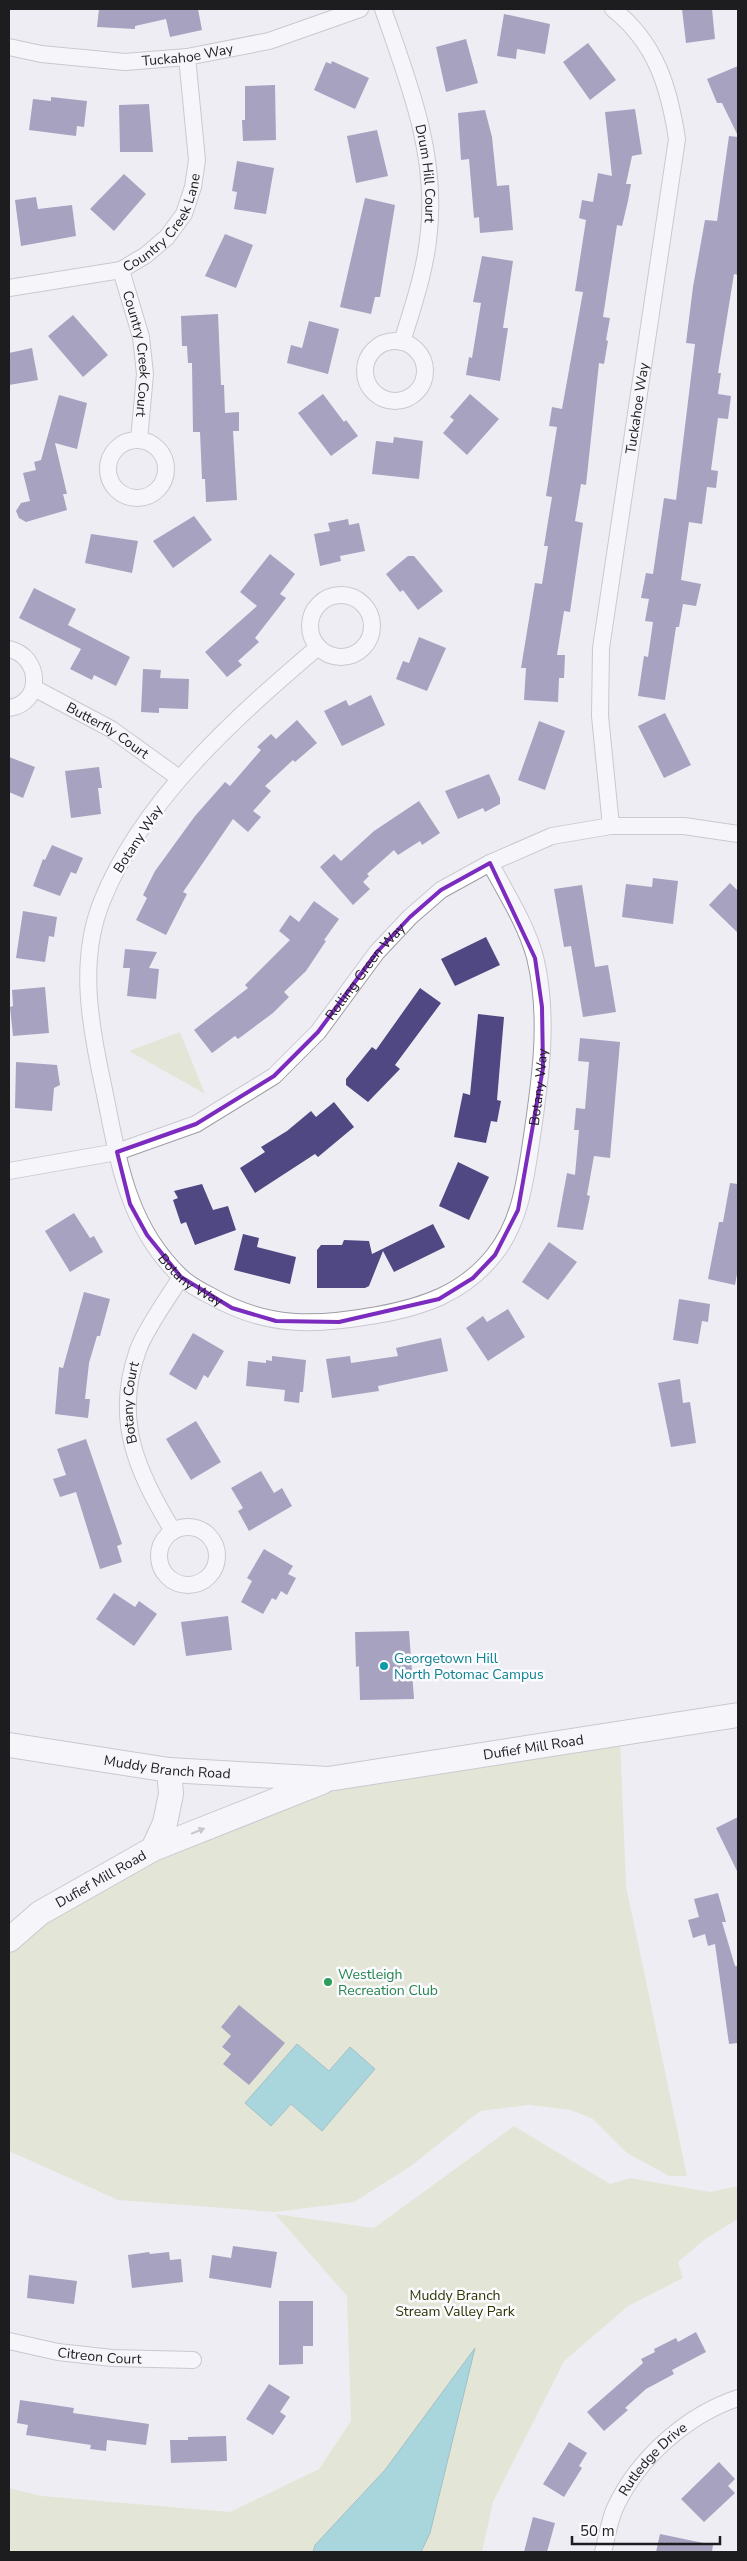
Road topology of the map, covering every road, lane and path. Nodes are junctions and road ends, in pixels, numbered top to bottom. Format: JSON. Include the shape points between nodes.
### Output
{"nodes":[{"id":1,"x":360,"y":9,"type":"edge"},
{"id":2,"x":383,"y":9,"type":"edge"},
{"id":3,"x":613,"y":9,"type":"edge"},
{"id":4,"x":9,"y":47,"type":"edge"},
{"id":5,"x":188,"y":57,"type":"junction"},
{"id":6,"x":121,"y":270,"type":"junction"},
{"id":7,"x":9,"y":288,"type":"edge"},
{"id":8,"x":402,"y":342,"type":"dead end"},
{"id":9,"x":139,"y":440,"type":"dead end"},
{"id":10,"x":318,"y":647,"type":"dead end"},
{"id":11,"x":9,"y":649,"type":"edge"},
{"id":12,"x":34,"y":688,"type":"junction"},
{"id":13,"x":9,"y":708,"type":"edge"},
{"id":14,"x":179,"y":778,"type":"junction"},
{"id":15,"x":611,"y":826,"type":"junction"},
{"id":16,"x":738,"y":834,"type":"edge"},
{"id":17,"x":490,"y":863,"type":"junction"},
{"id":18,"x":117,"y":1152,"type":"junction"},
{"id":19,"x":9,"y":1171,"type":"edge"},
{"id":20,"x":181,"y":1277,"type":"junction"},
{"id":21,"x":173,"y":1532,"type":"dead end"},
{"id":22,"x":738,"y":1715,"type":"edge"},
{"id":23,"x":9,"y":1745,"type":"edge"},
{"id":24,"x":169,"y":1770,"type":"junction"},
{"id":25,"x":328,"y":1779,"type":"junction"},
{"id":26,"x":153,"y":1849,"type":"junction"},
{"id":27,"x":9,"y":1940,"type":"edge"},
{"id":28,"x":9,"y":2341,"type":"edge"},
{"id":29,"x":193,"y":2360,"type":"dead end"},
{"id":30,"x":738,"y":2398,"type":"edge"},
{"id":31,"x":603,"y":2552,"type":"edge"}],
"edges":[{"from":1,"to":5,"type":"street","name":"Tuckahoe Way","via":[[269,41]]},
{"from":2,"to":8,"type":"street","name":"Drum Hill Court","via":[[420,118],[430,186],[429,231],[422,276]]},
{"from":3,"to":15,"type":"street","name":"Tuckahoe Way","via":[[624,18],[663,73],[677,139],[601,648],[600,716]]},
{"from":4,"to":5,"type":"street","name":"Tuckahoe Way","via":[[41,54],[125,62]]},
{"from":5,"to":6,"type":"street","name":"Country Creek Lane","via":[[197,160],[193,187],[184,214],[167,237]]},
{"from":6,"to":7,"type":"street","name":"Country Creek Lane"},
{"from":6,"to":9,"type":"street","name":"Country Creek Court","via":[[141,337],[145,374]]},
{"from":10,"to":14,"type":"street","name":"Botany Way","via":[[250,705]]},
{"from":11,"to":12,"type":"street","via":[[28,659],[34,673]]},
{"from":12,"to":13,"type":"street","via":[[23,703]]},
{"from":12,"to":14,"type":"street","name":"Butterfly Court","via":[[111,729]]},
{"from":14,"to":18,"type":"street","name":"Botany Way","via":[[121,859],[100,904],[89,955],[88,1015]]},
{"from":15,"to":16,"type":"street","name":"Rolling Green Way","via":[[684,826]]},
{"from":15,"to":17,"type":"street","name":"Rolling Green Way","via":[[552,836]]},
{"from":17,"to":18,"type":"street","name":"Rolling Green Way","via":[[441,890],[410,917],[377,952],[318,1032],[274,1076],[196,1124]]},
{"from":17,"to":20,"type":"street","name":"Botany Way","via":[[535,958],[542,1007],[542,1068],[518,1210],[495,1255],[473,1278],[439,1299],[409,1309],[339,1322],[307,1324],[276,1321],[232,1308]]},
{"from":18,"to":19,"type":"street","name":"Rolling Green Way"},
{"from":18,"to":20,"type":"street","name":"Botany Way","via":[[130,1204],[147,1235]]},
{"from":20,"to":21,"type":"street","name":"Botany Court","via":[[138,1348],[129,1381],[127,1410],[134,1455],[152,1498]]},
{"from":22,"to":25,"type":"main road","name":"Dufief Mill Road"},
{"from":23,"to":24,"type":"main road","name":"Muddy Branch Road"},
{"from":24,"to":25,"type":"main road","name":"Muddy Branch Road"},
{"from":24,"to":26,"type":"main road","name":"Dufief Mill Road","via":[[171,1794],[165,1823]]},
{"from":26,"to":25,"type":"main road","one_way":true},
{"from":26,"to":27,"type":"main road","name":"Dufief Mill Road","via":[[40,1912]]},
{"from":28,"to":29,"type":"street","name":"Citreon Court","via":[[94,2356]]},
{"from":30,"to":31,"type":"street","name":"Rutledge Drive","via":[[719,2404],[673,2434],[641,2467],[615,2508]]}]}
